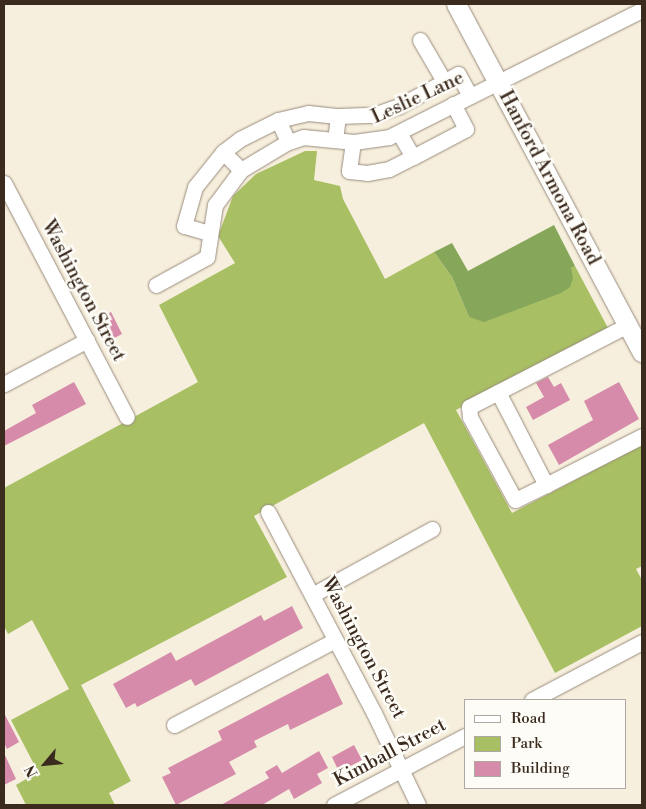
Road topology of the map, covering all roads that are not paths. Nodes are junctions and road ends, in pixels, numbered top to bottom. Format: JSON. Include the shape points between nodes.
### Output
{"nodes":[{"id":1,"x":456,"y":4,"type":"edge"},
{"id":2,"x":642,"y":10,"type":"edge"},
{"id":3,"x":420,"y":40,"type":"dead end"},
{"id":4,"x":444,"y":81,"type":"junction"},
{"id":5,"x":499,"y":85,"type":"junction"},
{"id":6,"x":470,"y":96,"type":"junction"},
{"id":7,"x":453,"y":104,"type":"junction"},
{"id":8,"x":399,"y":106,"type":"junction"},
{"id":9,"x":338,"y":116,"type":"junction"},
{"id":10,"x":278,"y":120,"type":"junction"},
{"id":11,"x":405,"y":130,"type":"junction"},
{"id":12,"x":335,"y":140,"type":"junction"},
{"id":13,"x":288,"y":142,"type":"junction"},
{"id":14,"x":352,"y":142,"type":"junction"},
{"id":15,"x":223,"y":152,"type":"junction"},
{"id":16,"x":413,"y":157,"type":"junction"},
{"id":17,"x":241,"y":170,"type":"junction"},
{"id":18,"x":4,"y":183,"type":"edge"},
{"id":19,"x":209,"y":233,"type":"junction"},
{"id":20,"x":156,"y":285,"type":"dead end"},
{"id":21,"x":628,"y":325,"type":"junction"},
{"id":22,"x":88,"y":340,"type":"junction"},
{"id":23,"x":641,"y":346,"type":"edge"},
{"id":24,"x":4,"y":384,"type":"edge"},
{"id":25,"x":498,"y":392,"type":"junction"},
{"id":26,"x":127,"y":417,"type":"dead end"},
{"id":27,"x":642,"y":436,"type":"edge"},
{"id":28,"x":546,"y":485,"type":"junction"},
{"id":29,"x":268,"y":512,"type":"dead end"},
{"id":30,"x":432,"y":529,"type":"dead end"},
{"id":31,"x":312,"y":595,"type":"junction"},
{"id":32,"x":335,"y":640,"type":"junction"},
{"id":33,"x":642,"y":642,"type":"edge"},
{"id":34,"x":534,"y":699,"type":"edge"},
{"id":35,"x":174,"y":725,"type":"dead end"},
{"id":36,"x":463,"y":737,"type":"edge"},
{"id":37,"x":400,"y":770,"type":"junction"},
{"id":38,"x":334,"y":805,"type":"edge"},
{"id":39,"x":418,"y":805,"type":"edge"}],
"edges":[{"from":1,"to":5,"type":"main road","name":"Hanford Armona Road"},
{"from":2,"to":5,"type":"street","name":"Leslie Lane"},
{"from":3,"to":4,"type":"street"},
{"from":4,"to":6,"type":"street","via":[[458,74]]},
{"from":4,"to":8,"type":"street"},
{"from":5,"to":6,"type":"street","name":"Leslie Lane"},
{"from":5,"to":21,"type":"main road","name":"Hanford Armona Road"},
{"from":6,"to":7,"type":"street","name":"Leslie Lane"},
{"from":7,"to":11,"type":"street","name":"Leslie Lane"},
{"from":7,"to":16,"type":"street","via":[[466,129]]},
{"from":8,"to":9,"type":"street","via":[[366,117]]},
{"from":8,"to":11,"type":"street"},
{"from":9,"to":10,"type":"street","via":[[308,114]]},
{"from":9,"to":12,"type":"street"},
{"from":10,"to":13,"type":"street"},
{"from":10,"to":15,"type":"street","via":[[240,139]]},
{"from":11,"to":14,"type":"street","name":"Leslie Lane","via":[[369,142]]},
{"from":11,"to":16,"type":"street"},
{"from":12,"to":13,"type":"street","name":"Leslie Lane","via":[[309,137]]},
{"from":12,"to":14,"type":"street","name":"Leslie Lane"},
{"from":13,"to":17,"type":"street","name":"Leslie Lane"},
{"from":14,"to":16,"type":"street","via":[[349,171],[367,173],[389,169]]},
{"from":15,"to":17,"type":"street"},
{"from":15,"to":19,"type":"street","via":[[195,187],[184,226]]},
{"from":17,"to":19,"type":"street","name":"Leslie Lane","via":[[214,205]]},
{"from":18,"to":22,"type":"street","name":"Washington Street"},
{"from":19,"to":20,"type":"street","name":"Leslie Lane","via":[[207,257]]},
{"from":21,"to":23,"type":"main road","name":"Hanford Armona Road"},
{"from":21,"to":25,"type":"street"},
{"from":22,"to":24,"type":"street"},
{"from":22,"to":26,"type":"street","name":"Washington Street"},
{"from":25,"to":28,"type":"street"},
{"from":25,"to":28,"type":"street","via":[[469,407],[470,417],[516,500]]},
{"from":27,"to":28,"type":"street"},
{"from":29,"to":31,"type":"street","name":"Washington Street"},
{"from":30,"to":31,"type":"street"},
{"from":31,"to":32,"type":"street","name":"Washington Street"},
{"from":32,"to":35,"type":"street"},
{"from":32,"to":37,"type":"street","name":"Washington Street"},
{"from":33,"to":34,"type":"street"},
{"from":36,"to":37,"type":"street","name":"Kimball Street"},
{"from":37,"to":38,"type":"street","name":"Kimball Street"},
{"from":37,"to":39,"type":"street","name":"Washington Street"}]}
